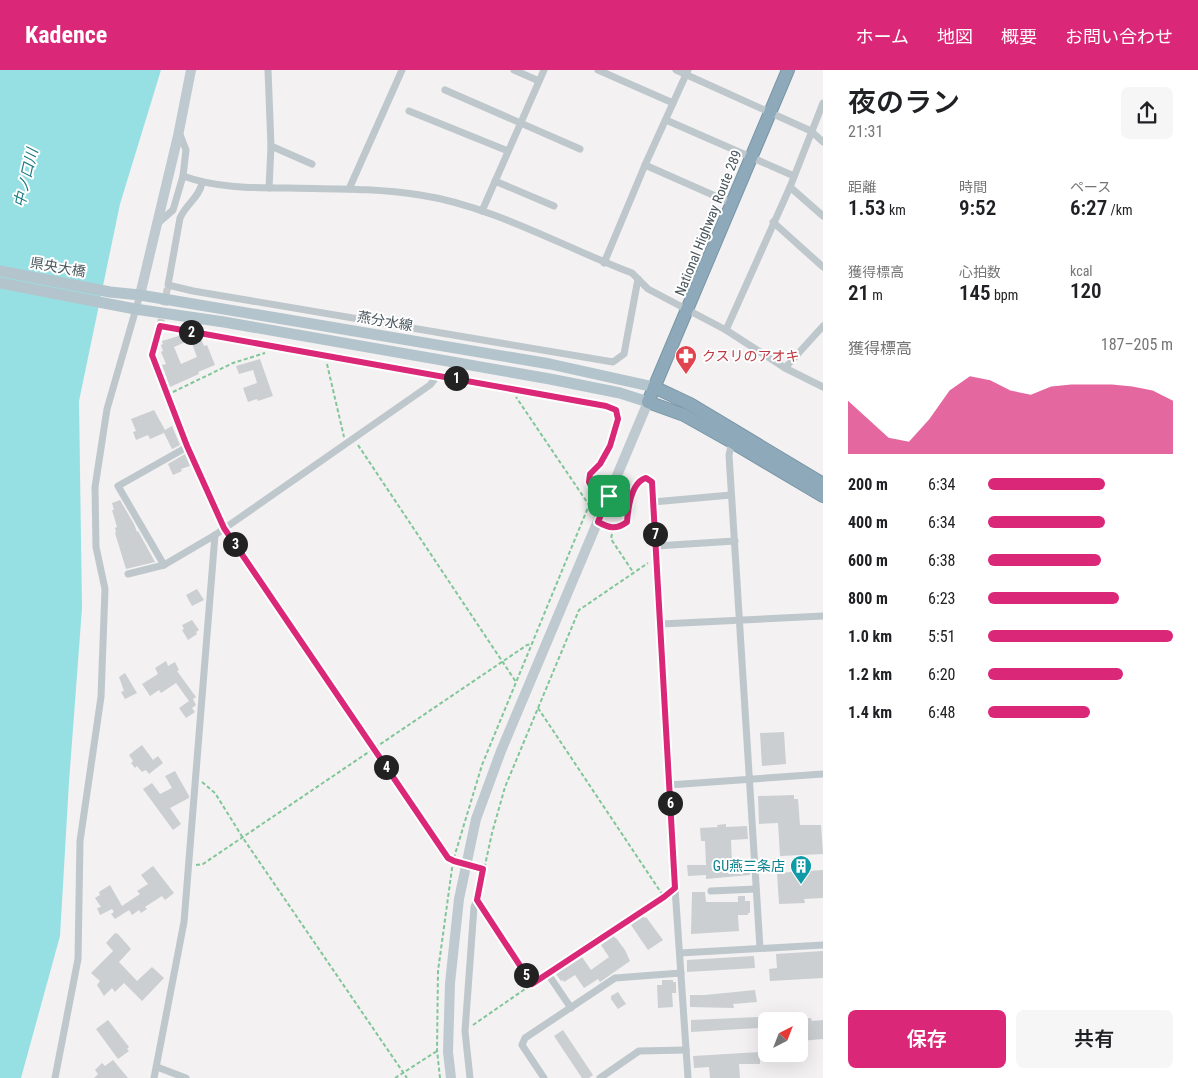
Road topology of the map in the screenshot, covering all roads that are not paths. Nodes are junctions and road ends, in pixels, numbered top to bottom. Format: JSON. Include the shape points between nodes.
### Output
{"nodes":[{"id":1,"x":191,"y":70,"type":"edge"},
{"id":2,"x":268,"y":70,"type":"edge"},
{"id":3,"x":402,"y":70,"type":"edge"},
{"id":4,"x":514,"y":70,"type":"edge"},
{"id":5,"x":544,"y":70,"type":"edge"},
{"id":6,"x":598,"y":70,"type":"edge"},
{"id":7,"x":676,"y":70,"type":"edge"},
{"id":8,"x":788,"y":70,"type":"edge"},
{"id":9,"x":687,"y":72,"type":"edge"},
{"id":10,"x":539,"y":81,"type":"junction"},
{"id":11,"x":446,"y":90,"type":"dead end"},
{"id":12,"x":674,"y":103,"type":"junction"},
{"id":13,"x":823,"y":103,"type":"edge"},
{"id":14,"x":409,"y":111,"type":"dead end"},
{"id":15,"x":770,"y":113,"type":"junction"},
{"id":16,"x":666,"y":120,"type":"junction"},
{"id":17,"x":520,"y":123,"type":"junction"},
{"id":18,"x":811,"y":131,"type":"junction"},
{"id":19,"x":178,"y":132,"type":"junction"},
{"id":20,"x":823,"y":142,"type":"edge"},
{"id":21,"x":271,"y":146,"type":"junction"},
{"id":22,"x":580,"y":149,"type":"dead end"},
{"id":23,"x":508,"y":151,"type":"junction"},
{"id":24,"x":751,"y":157,"type":"junction"},
{"id":25,"x":312,"y":164,"type":"dead end"},
{"id":26,"x":645,"y":165,"type":"junction"},
{"id":27,"x":182,"y":176,"type":"junction"},
{"id":28,"x":794,"y":176,"type":"junction"},
{"id":29,"x":495,"y":181,"type":"junction"},
{"id":30,"x":202,"y":183,"type":"junction"},
{"id":31,"x":269,"y":188,"type":"junction"},
{"id":32,"x":790,"y":188,"type":"junction"},
{"id":33,"x":349,"y":189,"type":"junction"},
{"id":34,"x":731,"y":203,"type":"junction"},
{"id":35,"x":554,"y":206,"type":"dead end"},
{"id":36,"x":482,"y":211,"type":"junction"},
{"id":37,"x":823,"y":216,"type":"edge"},
{"id":38,"x":774,"y":222,"type":"junction"},
{"id":39,"x":156,"y":224,"type":"junction"},
{"id":40,"x":604,"y":263,"type":"junction"},
{"id":41,"x":823,"y":267,"type":"edge"},
{"id":42,"x":0,"y":271,"type":"edge"},
{"id":43,"x":638,"y":279,"type":"junction"},
{"id":44,"x":0,"y":283,"type":"edge"},
{"id":45,"x":140,"y":295,"type":"junction"},
{"id":46,"x":110,"y":298,"type":"junction"},
{"id":47,"x":136,"y":308,"type":"junction"},
{"id":48,"x":688,"y":310,"type":"junction"},
{"id":49,"x":823,"y":326,"type":"edge"},
{"id":50,"x":726,"y":330,"type":"junction"},
{"id":51,"x":785,"y":368,"type":"junction"},
{"id":52,"x":438,"y":375,"type":"junction"},
{"id":53,"x":654,"y":387,"type":"junction"},
{"id":54,"x":823,"y":387,"type":"edge"},
{"id":55,"x":648,"y":402,"type":"junction"},
{"id":56,"x":732,"y":442,"type":"junction"},
{"id":57,"x":187,"y":446,"type":"junction"},
{"id":58,"x":823,"y":484,"type":"edge"},
{"id":59,"x":731,"y":495,"type":"junction"},
{"id":60,"x":609,"y":496,"type":"junction"},
{"id":61,"x":823,"y":496,"type":"edge"},
{"id":62,"x":654,"y":502,"type":"junction"},
{"id":63,"x":598,"y":522,"type":"junction"},
{"id":64,"x":224,"y":528,"type":"junction"},
{"id":65,"x":215,"y":535,"type":"junction"},
{"id":66,"x":735,"y":541,"type":"junction"},
{"id":67,"x":656,"y":546,"type":"junction"},
{"id":68,"x":164,"y":565,"type":"junction"},
{"id":69,"x":128,"y":574,"type":"dead end"},
{"id":70,"x":823,"y":616,"type":"edge"},
{"id":71,"x":739,"y":621,"type":"junction"},
{"id":72,"x":661,"y":624,"type":"junction"},
{"id":73,"x":823,"y":774,"type":"edge"},
{"id":74,"x":748,"y":780,"type":"junction"},
{"id":75,"x":669,"y":785,"type":"junction"},
{"id":76,"x":756,"y":889,"type":"junction"},
{"id":77,"x":711,"y":891,"type":"dead end"},
{"id":78,"x":477,"y":900,"type":"road end"},
{"id":79,"x":823,"y":945,"type":"edge"},
{"id":80,"x":760,"y":948,"type":"junction"},
{"id":81,"x":680,"y":953,"type":"junction"},
{"id":82,"x":681,"y":973,"type":"junction"},
{"id":83,"x":548,"y":974,"type":"road end"},
{"id":84,"x":571,"y":1008,"type":"junction"},
{"id":85,"x":686,"y":1050,"type":"junction"},
{"id":86,"x":157,"y":1067,"type":"junction"},
{"id":87,"x":55,"y":1078,"type":"edge"},
{"id":88,"x":154,"y":1078,"type":"edge"},
{"id":89,"x":186,"y":1078,"type":"edge"},
{"id":90,"x":451,"y":1078,"type":"edge"},
{"id":91,"x":470,"y":1078,"type":"edge"},
{"id":92,"x":544,"y":1078,"type":"edge"},
{"id":93,"x":600,"y":1078,"type":"edge"},
{"id":94,"x":688,"y":1078,"type":"edge"}],
"edges":[{"from":1,"to":19,"type":"street"},
{"from":2,"to":21,"type":"street"},
{"from":3,"to":33,"type":"street"},
{"from":4,"to":10,"type":"street"},
{"from":5,"to":10,"type":"street"},
{"from":6,"to":12,"type":"street"},
{"from":7,"to":9,"type":"street"},
{"from":8,"to":15,"type":"highway","name":"National Highway Route 289"},
{"from":9,"to":12,"type":"street"},
{"from":9,"to":15,"type":"street"},
{"from":10,"to":17,"type":"street"},
{"from":11,"to":17,"type":"street"},
{"from":12,"to":16,"type":"street"},
{"from":13,"to":18,"type":"street"},
{"from":14,"to":23,"type":"street"},
{"from":15,"to":18,"type":"street"},
{"from":15,"to":24,"type":"highway","name":"National Highway Route 289"},
{"from":16,"to":24,"type":"street"},
{"from":16,"to":26,"type":"street"},
{"from":17,"to":22,"type":"street"},
{"from":17,"to":23,"type":"street"},
{"from":18,"to":20,"type":"street"},
{"from":18,"to":28,"type":"street"},
{"from":19,"to":27,"type":"street","via":[[186,150]]},
{"from":19,"to":39,"type":"street"},
{"from":21,"to":25,"type":"street"},
{"from":21,"to":31,"type":"street"},
{"from":23,"to":29,"type":"street"},
{"from":24,"to":28,"type":"street"},
{"from":24,"to":34,"type":"highway","name":"National Highway Route 289"},
{"from":26,"to":34,"type":"street"},
{"from":26,"to":40,"type":"street"},
{"from":27,"to":30,"type":"street"},
{"from":27,"to":39,"type":"street","via":[[172,210]]},
{"from":28,"to":32,"type":"street"},
{"from":29,"to":35,"type":"street"},
{"from":29,"to":36,"type":"street"},
{"from":30,"to":31,"type":"street"},
{"from":30,"to":43,"type":"street","via":[[200,192],[180,218],[168,285],[613,362],[624,354]]},
{"from":31,"to":33,"type":"street"},
{"from":32,"to":37,"type":"street"},
{"from":32,"to":38,"type":"street"},
{"from":33,"to":36,"type":"street","via":[[420,195]]},
{"from":34,"to":48,"type":"highway","name":"National Highway Route 289"},
{"from":36,"to":40,"type":"street"},
{"from":38,"to":41,"type":"street"},
{"from":38,"to":50,"type":"street"},
{"from":39,"to":45,"type":"street"},
{"from":40,"to":43,"type":"street","via":[[632,273]]},
{"from":42,"to":46,"type":"main road","name":"県央大橋"},
{"from":43,"to":48,"type":"street","via":[[648,289]]},
{"from":44,"to":46,"type":"main road","name":"県央大橋"},
{"from":45,"to":46,"type":"main road","name":"燕分水線"},
{"from":45,"to":47,"type":"street"},
{"from":45,"to":53,"type":"main road","name":"燕分水線","via":[[550,364]]},
{"from":46,"to":47,"type":"main road","name":"燕分水線"},
{"from":47,"to":55,"type":"main road","name":"燕分水線","via":[[550,379]]},
{"from":47,"to":87,"type":"street","via":[[107,409],[95,487],[96,547],[105,589],[101,697],[80,841],[78,959]]},
{"from":48,"to":50,"type":"street"},
{"from":48,"to":53,"type":"highway","name":"National Highway Route 289"},
{"from":49,"to":51,"type":"street"},
{"from":50,"to":51,"type":"street"},
{"from":51,"to":54,"type":"street"},
{"from":52,"to":57,"type":"street","via":[[160,326],[152,355]]},
{"from":52,"to":60,"type":"street","via":[[616,410],[618,419],[610,446],[590,474],[589,482],[592,488]]},
{"from":52,"to":64,"type":"street","via":[[430,385]]},
{"from":53,"to":55,"type":"highway","name":"National Highway Route 289"},
{"from":53,"to":58,"type":"highway","via":[[690,404]]},
{"from":55,"to":56,"type":"highway","via":[[684,415]]},
{"from":55,"to":60,"type":"street"},
{"from":56,"to":59,"type":"street","via":[[729,455]]},
{"from":56,"to":61,"type":"highway"},
{"from":57,"to":64,"type":"street"},
{"from":57,"to":68,"type":"street","via":[[118,486]]},
{"from":59,"to":62,"type":"street"},
{"from":59,"to":66,"type":"street"},
{"from":60,"to":63,"type":"street"},
{"from":62,"to":63,"type":"street","via":[[652,482],[642,479],[629,501],[627,522],[613,528]]},
{"from":62,"to":67,"type":"street"},
{"from":63,"to":90,"type":"street","via":[[500,751],[476,820],[458,899],[450,983],[448,1052]]},
{"from":64,"to":65,"type":"street"},
{"from":65,"to":68,"type":"street"},
{"from":65,"to":86,"type":"street","via":[[184,922]]},
{"from":66,"to":67,"type":"street"},
{"from":66,"to":71,"type":"street"},
{"from":67,"to":72,"type":"street"},
{"from":68,"to":69,"type":"street"},
{"from":70,"to":71,"type":"street"},
{"from":71,"to":72,"type":"street"},
{"from":71,"to":74,"type":"street"},
{"from":72,"to":75,"type":"street"},
{"from":73,"to":74,"type":"street"},
{"from":74,"to":75,"type":"street"},
{"from":74,"to":76,"type":"street"},
{"from":75,"to":81,"type":"street"},
{"from":76,"to":77,"type":"street"},
{"from":76,"to":80,"type":"street"},
{"from":78,"to":91,"type":"street","via":[[465,1031]]},
{"from":79,"to":80,"type":"street"},
{"from":80,"to":81,"type":"street"},
{"from":81,"to":82,"type":"street"},
{"from":82,"to":84,"type":"street","via":[[615,978]]},
{"from":82,"to":85,"type":"street"},
{"from":83,"to":84,"type":"street"},
{"from":84,"to":92,"type":"street","via":[[525,1038],[522,1045]]},
{"from":85,"to":93,"type":"street","via":[[640,1051]]},
{"from":85,"to":94,"type":"street"},
{"from":86,"to":88,"type":"street"},
{"from":86,"to":89,"type":"street"}]}
